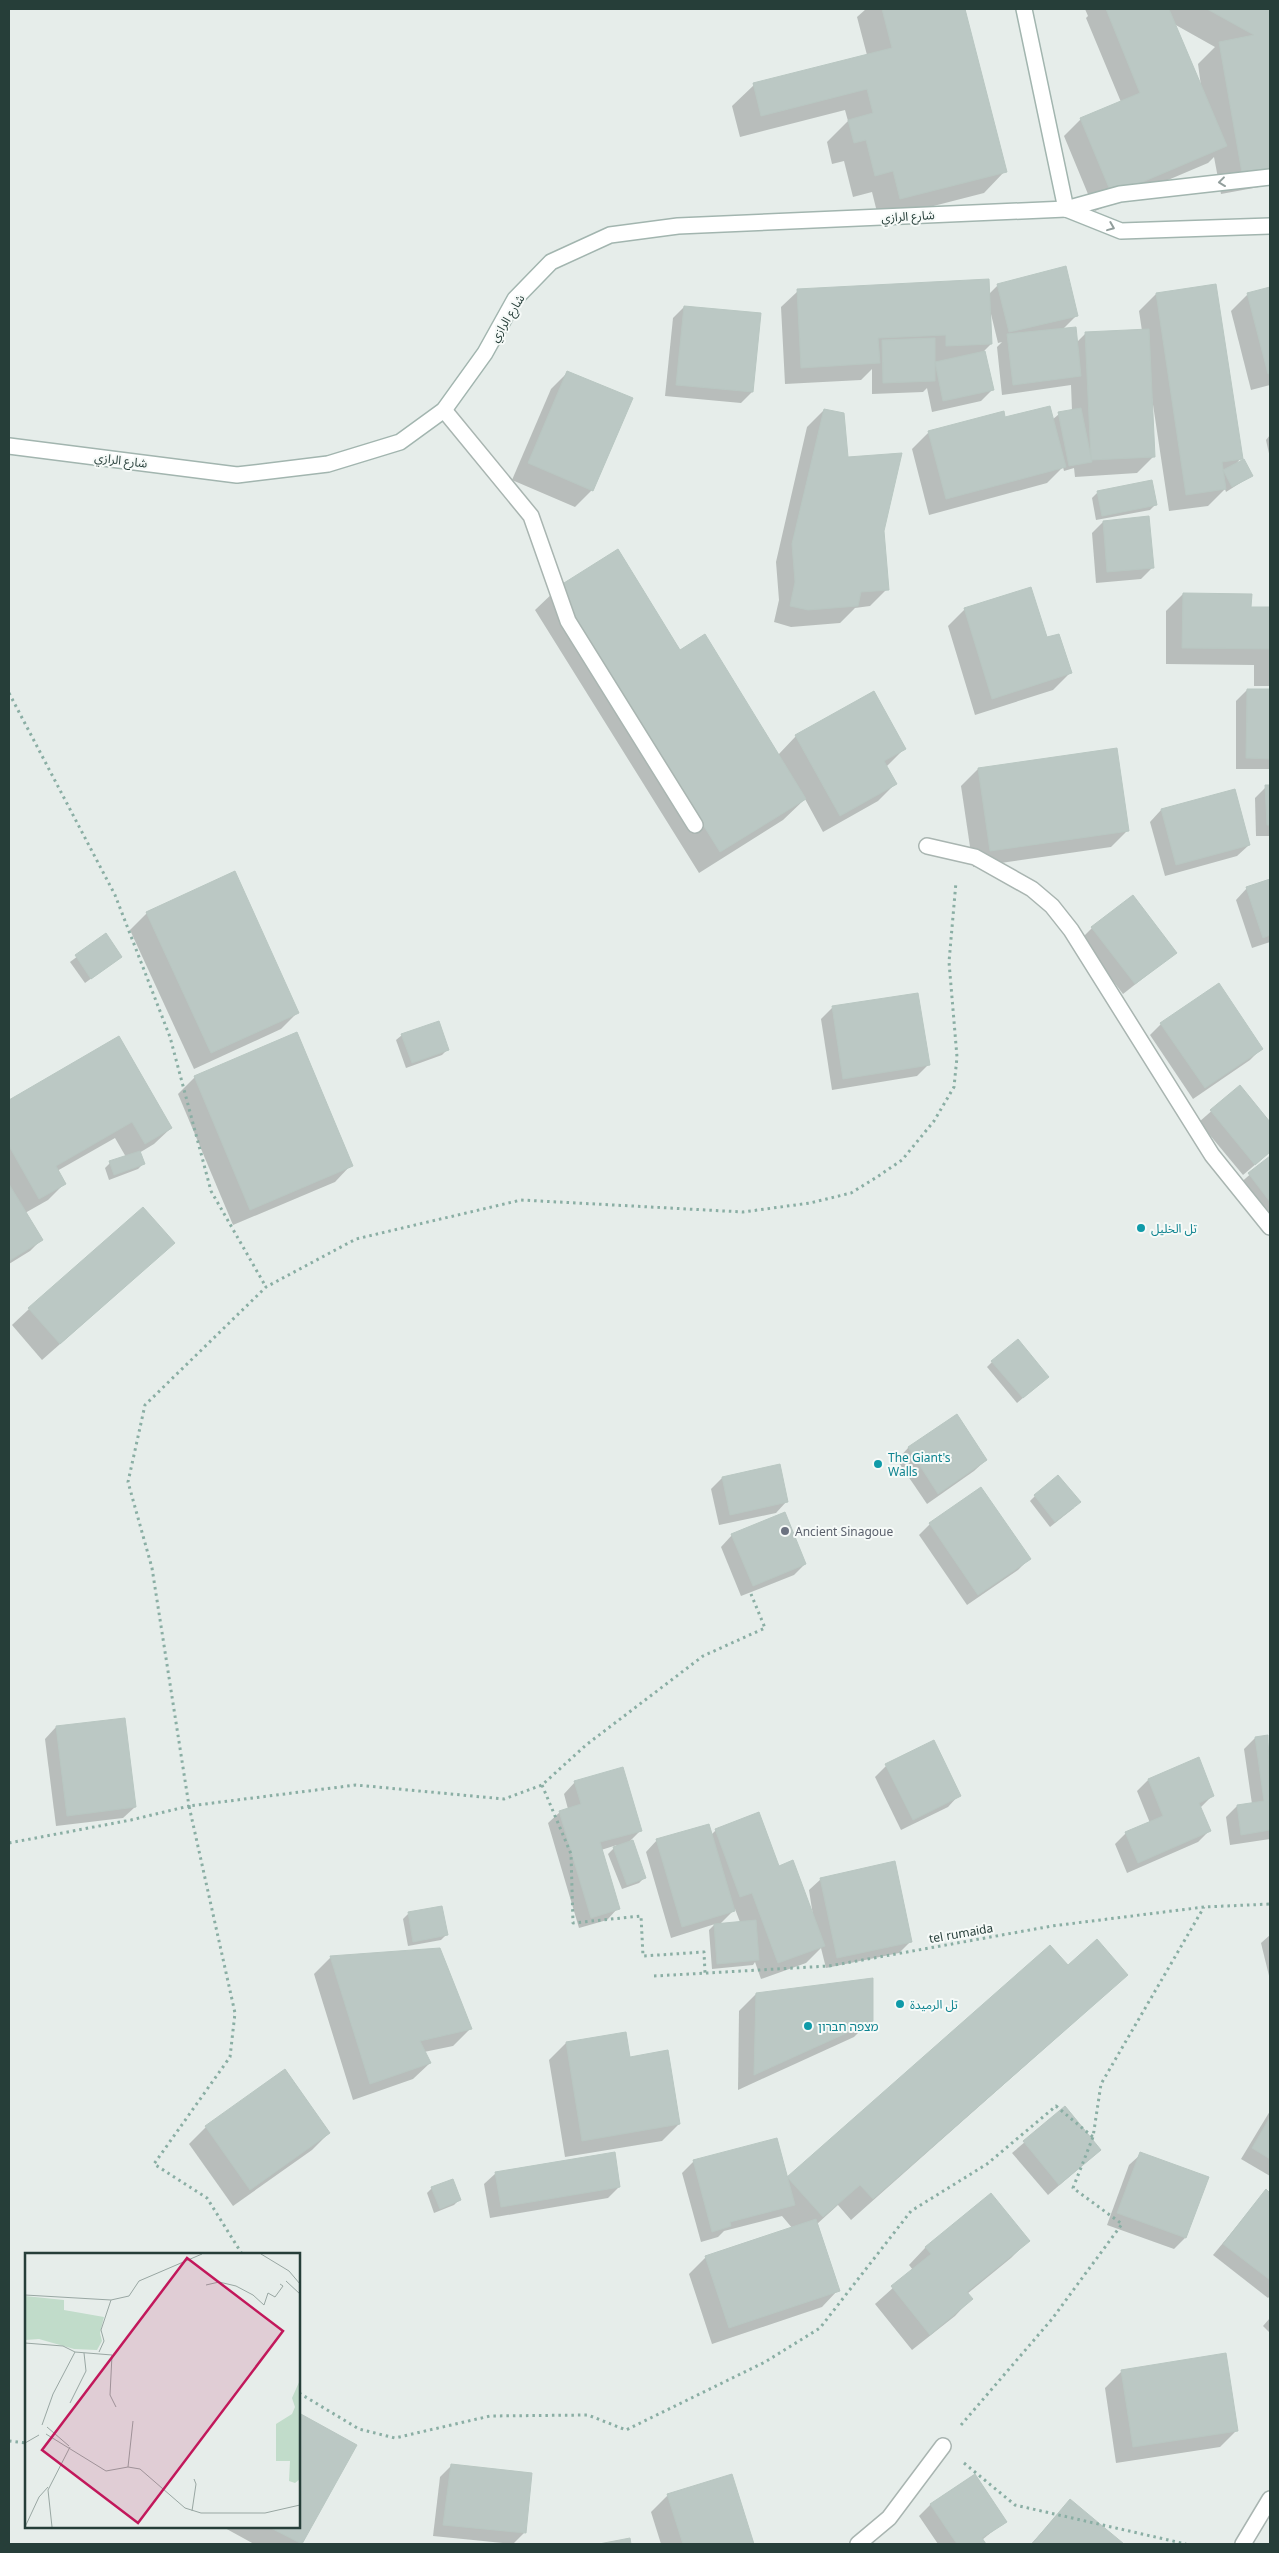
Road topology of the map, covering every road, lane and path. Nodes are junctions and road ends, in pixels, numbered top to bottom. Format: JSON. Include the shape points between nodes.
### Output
{"nodes":[{"id":1,"x":1024,"y":9,"type":"edge"},
{"id":2,"x":1270,"y":177,"type":"edge"},
{"id":3,"x":1066,"y":209,"type":"junction"},
{"id":4,"x":1270,"y":226,"type":"edge"},
{"id":5,"x":444,"y":410,"type":"junction"},
{"id":6,"x":9,"y":446,"type":"edge"},
{"id":7,"x":9,"y":693,"type":"edge"},
{"id":8,"x":695,"y":825,"type":"dead end"},
{"id":9,"x":927,"y":846,"type":"dead end"},
{"id":10,"x":959,"y":854,"type":"junction"},
{"id":11,"x":1270,"y":1227,"type":"edge"},
{"id":12,"x":266,"y":1287,"type":"junction"},
{"id":13,"x":751,"y":1594,"type":"dead end"},
{"id":14,"x":542,"y":1785,"type":"junction"},
{"id":15,"x":190,"y":1806,"type":"junction"},
{"id":16,"x":9,"y":1843,"type":"edge"},
{"id":17,"x":1270,"y":1904,"type":"edge"},
{"id":18,"x":1204,"y":1908,"type":"junction"},
{"id":19,"x":706,"y":1973,"type":"junction"},
{"id":20,"x":654,"y":1976,"type":"dead end"},
{"id":21,"x":1093,"y":2137,"type":"junction"},
{"id":22,"x":241,"y":2253,"type":"edge"},
{"id":23,"x":300,"y":2394,"type":"edge"},
{"id":24,"x":9,"y":2441,"type":"edge"},
{"id":25,"x":25,"y":2443,"type":"edge"},
{"id":26,"x":943,"y":2446,"type":"junction"},
{"id":27,"x":1270,"y":2499,"type":"edge"},
{"id":28,"x":858,"y":2544,"type":"edge"},
{"id":29,"x":1186,"y":2544,"type":"edge"},
{"id":30,"x":1243,"y":2544,"type":"edge"}],
"edges":[{"from":1,"to":3,"type":"main road"},
{"from":2,"to":3,"type":"main road","name":"شارع الرازي","one_way":true,"via":[[1120,194]]},
{"from":3,"to":4,"type":"main road","name":"شارع الرازي","one_way":true,"via":[[1121,231]]},
{"from":3,"to":5,"type":"main road","name":"شارع الرازي","via":[[678,226],[610,235],[551,262],[515,299],[485,353]]},
{"from":5,"to":6,"type":"main road","name":"شارع الرازي","via":[[400,442],[328,464],[237,475]]},
{"from":5,"to":8,"type":"main road","via":[[531,516],[568,621]]},
{"from":7,"to":12,"type":"path","via":[[115,895],[170,1037],[211,1191]]},
{"from":9,"to":10,"type":"main road"},
{"from":10,"to":11,"type":"main road","via":[[974,858],[1032,889],[1052,906],[1076,938],[1212,1154]]},
{"from":10,"to":12,"type":"path","via":[[949,962],[957,1057],[954,1087],[934,1122],[902,1160],[851,1194],[743,1212],[521,1200],[356,1239]]},
{"from":12,"to":15,"type":"path","via":[[146,1405],[128,1482],[152,1568]]},
{"from":13,"to":14,"type":"path","via":[[764,1628],[702,1656],[586,1745]]},
{"from":14,"to":15,"type":"path","via":[[504,1799],[356,1785]]},
{"from":14,"to":19,"type":"path","via":[[571,1854],[573,1923],[641,1916],[642,1956],[704,1952]]},
{"from":15,"to":16,"type":"path"},
{"from":15,"to":22,"type":"path","via":[[235,2012],[230,2057],[154,2164],[207,2198]]},
{"from":17,"to":18,"type":"path","name":"tel rumaida"},
{"from":18,"to":19,"type":"path","name":"tel rumaida","via":[[1052,1926],[829,1966]]},
{"from":18,"to":21,"type":"path","via":[[1101,2084]]},
{"from":19,"to":20,"type":"path","name":"tel rumaida"},
{"from":21,"to":23,"type":"path","via":[[1056,2106],[987,2164],[911,2211],[820,2328],[764,2362],[626,2430],[588,2415],[490,2416],[395,2438],[359,2429]]},
{"from":21,"to":26,"type":"path","via":[[1073,2188],[1122,2224],[1052,2318]]},
{"from":24,"to":25,"type":"path"},
{"from":26,"to":28,"type":"main road","via":[[889,2518]]},
{"from":26,"to":29,"type":"path","via":[[1015,2505]]},
{"from":27,"to":30,"type":"main road"}]}
